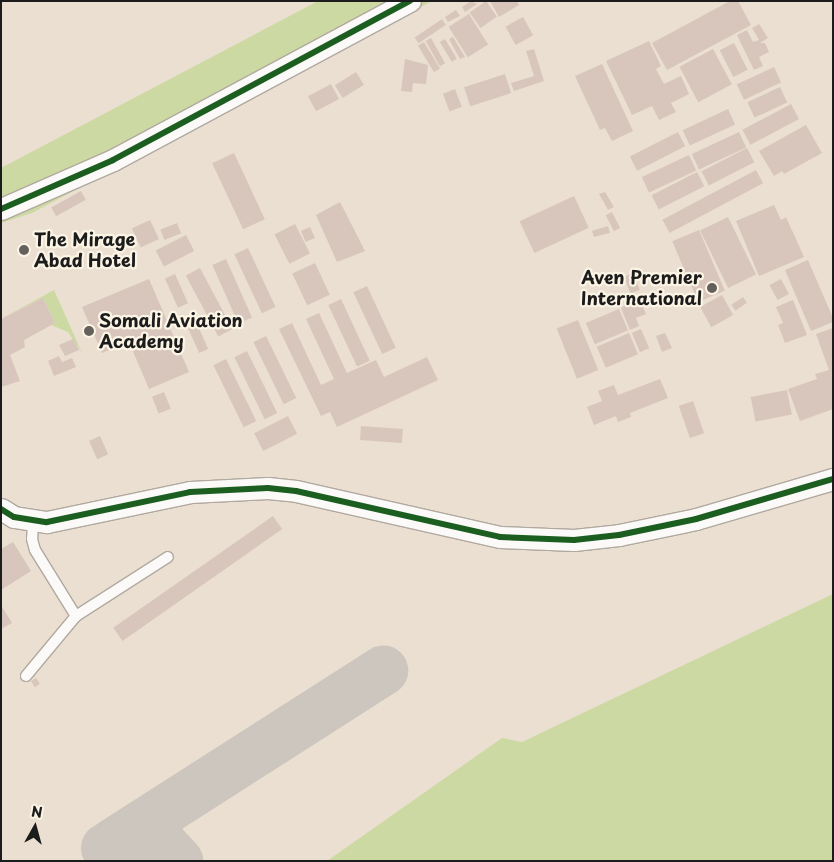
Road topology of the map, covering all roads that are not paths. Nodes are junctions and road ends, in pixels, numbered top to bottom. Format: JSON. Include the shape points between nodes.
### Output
{"nodes":[{"id":1,"x":410,"y":1,"type":"edge"},
{"id":2,"x":1,"y":209,"type":"edge"},
{"id":3,"x":833,"y":479,"type":"edge"},
{"id":4,"x":1,"y":509,"type":"edge"},
{"id":5,"x":33,"y":522,"type":"junction"},
{"id":6,"x":168,"y":557,"type":"dead end"},
{"id":7,"x":76,"y":616,"type":"junction"},
{"id":8,"x":26,"y":676,"type":"dead end"}],
"edges":[{"from":1,"to":2,"type":"street","via":[[113,160]]},
{"from":3,"to":5,"type":"street","via":[[696,519],[619,535],[574,540],[500,537],[296,491],[268,488],[190,492]]},
{"from":4,"to":5,"type":"street","via":[[14,517]]},
{"from":5,"to":7,"type":"lane","via":[[35,550]]},
{"from":6,"to":7,"type":"lane"},
{"from":7,"to":8,"type":"lane"}]}
